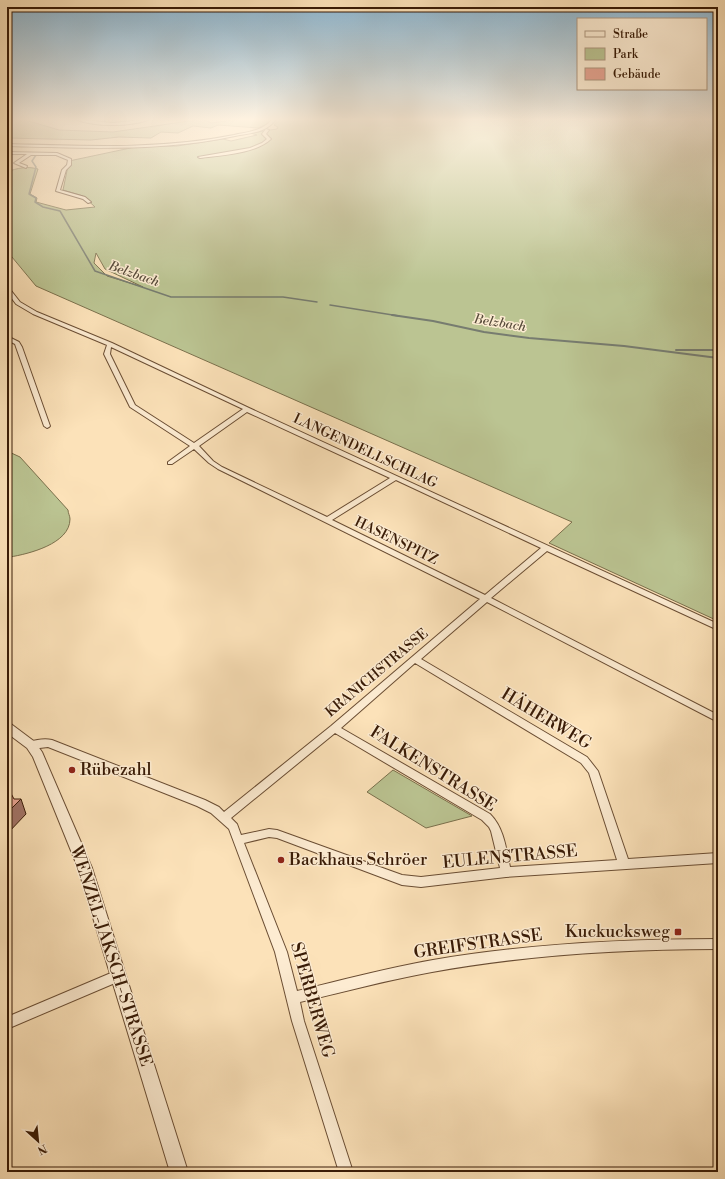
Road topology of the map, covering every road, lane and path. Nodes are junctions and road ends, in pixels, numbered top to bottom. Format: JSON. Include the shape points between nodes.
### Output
{"nodes":[{"id":1,"x":63,"y":174,"type":"edge"},
{"id":2,"x":89,"y":202,"type":"dead end"},
{"id":3,"x":7,"y":289,"type":"edge"},
{"id":4,"x":7,"y":338,"type":"edge"},
{"id":5,"x":110,"y":344,"type":"junction"},
{"id":6,"x":247,"y":409,"type":"junction"},
{"id":7,"x":47,"y":426,"type":"dead end"},
{"id":8,"x":195,"y":446,"type":"junction"},
{"id":9,"x":170,"y":463,"type":"dead end"},
{"id":10,"x":395,"y":478,"type":"junction"},
{"id":11,"x":326,"y":521,"type":"junction"},
{"id":12,"x":545,"y":548,"type":"junction"},
{"id":13,"x":485,"y":598,"type":"junction"},
{"id":14,"x":718,"y":628,"type":"edge"},
{"id":15,"x":415,"y":659,"type":"junction"},
{"id":16,"x":718,"y":719,"type":"edge"},
{"id":17,"x":7,"y":727,"type":"edge"},
{"id":18,"x":334,"y":728,"type":"junction"},
{"id":19,"x":30,"y":746,"type":"junction"},
{"id":20,"x":224,"y":818,"type":"junction"},
{"id":21,"x":238,"y":840,"type":"junction"},
{"id":22,"x":718,"y":858,"type":"edge"},
{"id":23,"x":624,"y":864,"type":"junction"},
{"id":24,"x":506,"y":872,"type":"junction"},
{"id":25,"x":718,"y":944,"type":"edge"},
{"id":26,"x":118,"y":976,"type":"junction"},
{"id":27,"x":293,"y":998,"type":"junction"},
{"id":28,"x":7,"y":1023,"type":"edge"},
{"id":29,"x":179,"y":1172,"type":"edge"},
{"id":30,"x":346,"y":1172,"type":"edge"}],
"edges":[{"from":1,"to":2,"type":"street","via":[[58,191],[84,198]]},
{"from":3,"to":5,"type":"street","name":"LANGENDELLSCHLAG","via":[[18,303],[35,314]]},
{"from":4,"to":7,"type":"street","via":[[19,347]]},
{"from":5,"to":6,"type":"street","name":"LANGENDELLSCHLAG"},
{"from":5,"to":8,"type":"street","name":"HASENSPITZ","via":[[107,354],[132,406]]},
{"from":6,"to":8,"type":"street"},
{"from":6,"to":10,"type":"street","name":"LANGENDELLSCHLAG"},
{"from":8,"to":9,"type":"street"},
{"from":8,"to":11,"type":"street","name":"HASENSPITZ","via":[[220,468]]},
{"from":10,"to":11,"type":"street"},
{"from":10,"to":12,"type":"street","name":"LANGENDELLSCHLAG"},
{"from":11,"to":13,"type":"street","name":"HASENSPITZ"},
{"from":12,"to":13,"type":"street","name":"KRANICHSTRASSE"},
{"from":12,"to":14,"type":"street","name":"LANGENDELLSCHLAG"},
{"from":13,"to":15,"type":"street","name":"KRANICHSTRASSE"},
{"from":13,"to":16,"type":"street","name":"HASENSPITZ"},
{"from":15,"to":18,"type":"street","name":"KRANICHSTRASSE"},
{"from":15,"to":23,"type":"street","name":"HÄHERWEG","via":[[584,760],[593,771]]},
{"from":17,"to":19,"type":"street","name":"WENZEL-JAKSCH-STRASSE"},
{"from":18,"to":20,"type":"street","name":"KRANICHSTRASSE"},
{"from":18,"to":24,"type":"street","name":"FALKENSTRASSE","via":[[486,818],[496,831]]},
{"from":19,"to":20,"type":"street","via":[[49,743],[201,803]]},
{"from":19,"to":26,"type":"street","name":"WENZEL-JAKSCH-STRASSE","via":[[38,755],[77,848]]},
{"from":20,"to":21,"type":"street","via":[[233,827]]},
{"from":21,"to":24,"type":"street","name":"EULENSTRASSE","via":[[269,833],[277,834],[402,880],[421,882]]},
{"from":21,"to":27,"type":"street","name":"SPERBERWEG","via":[[281,952]]},
{"from":22,"to":23,"type":"street","name":"EULENSTRASSE"},
{"from":23,"to":24,"type":"street","name":"EULENSTRASSE"},
{"from":25,"to":27,"type":"street","name":"GREIFSTRASSE","via":[[640,945],[500,956],[371,978]]},
{"from":26,"to":28,"type":"street"},
{"from":26,"to":29,"type":"street","name":"WENZEL-JAKSCH-STRASSE"},
{"from":27,"to":30,"type":"street","name":"SPERBERWEG"}]}
